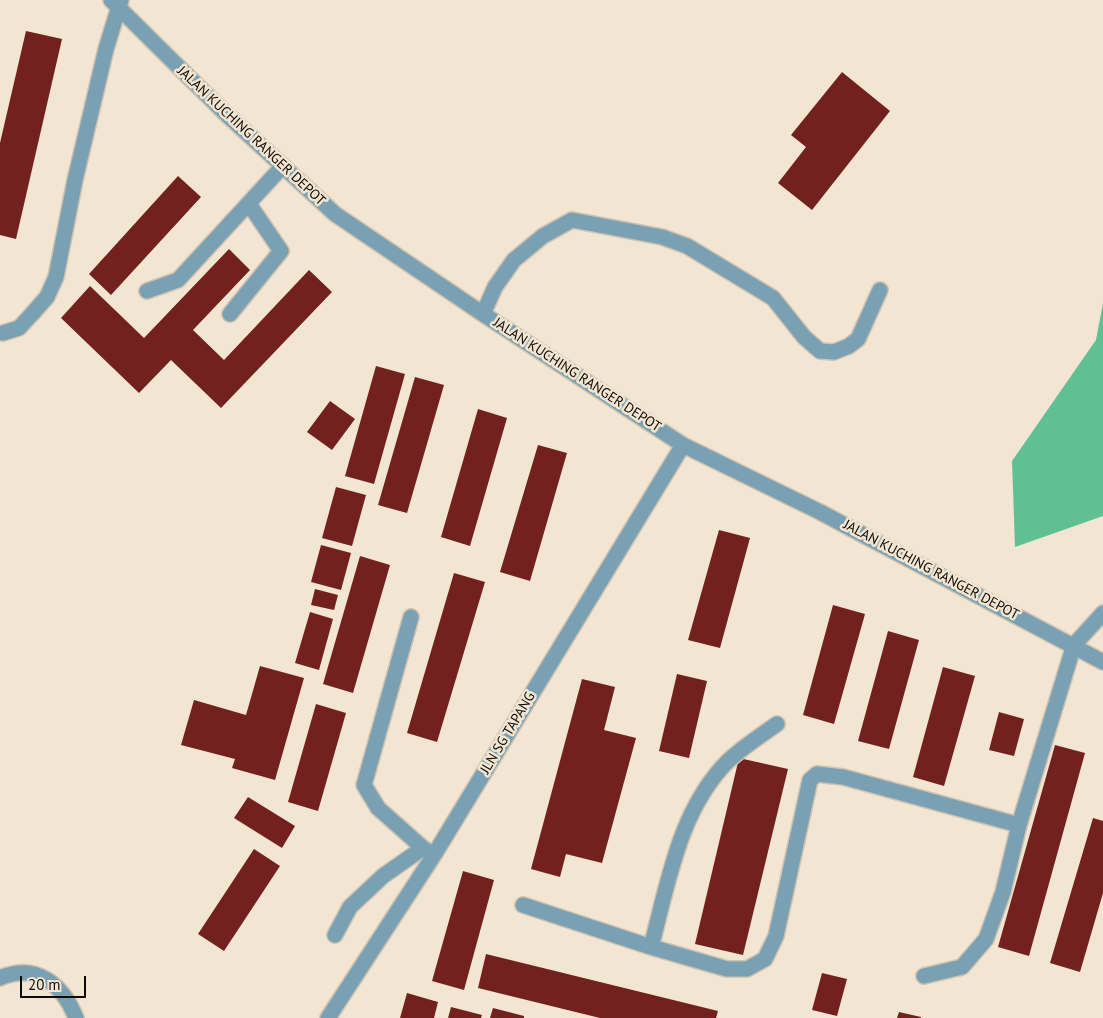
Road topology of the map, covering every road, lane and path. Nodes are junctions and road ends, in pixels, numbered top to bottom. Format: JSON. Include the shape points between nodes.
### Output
{"nodes":[{"id":1,"x":117,"y":2,"type":"edge"},
{"id":2,"x":282,"y":167,"type":"junction"},
{"id":3,"x":249,"y":204,"type":"junction"},
{"id":4,"x":880,"y":290,"type":"dead end"},
{"id":5,"x":147,"y":291,"type":"dead end"},
{"id":6,"x":230,"y":314,"type":"dead end"},
{"id":7,"x":483,"y":314,"type":"junction"},
{"id":8,"x":1,"y":336,"type":"edge"},
{"id":9,"x":683,"y":445,"type":"junction"},
{"id":10,"x":1103,"y":613,"type":"edge"},
{"id":11,"x":411,"y":617,"type":"dead end"},
{"id":12,"x":1074,"y":645,"type":"junction"},
{"id":13,"x":1103,"y":662,"type":"edge"},
{"id":14,"x":777,"y":724,"type":"dead end"},
{"id":15,"x":1019,"y":825,"type":"junction"},
{"id":16,"x":428,"y":851,"type":"junction"},
{"id":17,"x":523,"y":905,"type":"dead end"},
{"id":18,"x":335,"y":935,"type":"dead end"},
{"id":19,"x":651,"y":948,"type":"junction"},
{"id":20,"x":924,"y":976,"type":"dead end"},
{"id":21,"x":0,"y":978,"type":"edge"},
{"id":22,"x":76,"y":1018,"type":"edge"},
{"id":23,"x":328,"y":1018,"type":"edge"}],
"edges":[{"from":1,"to":2,"type":"street","name":"JALAN KUCHING RANGER DEPOT"},
{"from":1,"to":8,"type":"street","via":[[56,277],[47,297],[19,328]]},
{"from":2,"to":3,"type":"street"},
{"from":2,"to":7,"type":"street","name":"JALAN KUCHING RANGER DEPOT","via":[[335,214]]},
{"from":3,"to":5,"type":"street","via":[[178,280]]},
{"from":3,"to":6,"type":"street","via":[[281,251]]},
{"from":4,"to":7,"type":"street","via":[[858,339],[834,352],[820,351],[804,337],[773,298],[686,246],[662,237],[572,220],[543,236],[514,260],[495,287]]},
{"from":7,"to":9,"type":"street","name":"JALAN KUCHING RANGER DEPOT"},
{"from":9,"to":12,"type":"street","name":"JALAN KUCHING RANGER DEPOT","via":[[820,512]]},
{"from":9,"to":16,"type":"street","name":"JLN SG TAPANG"},
{"from":10,"to":12,"type":"street"},
{"from":11,"to":16,"type":"street","via":[[364,785],[378,808]]},
{"from":12,"to":13,"type":"street","name":"JALAN KUCHING RANGER DEPOT"},
{"from":12,"to":15,"type":"street"},
{"from":14,"to":19,"type":"street","via":[[737,753],[706,788],[682,834]]},
{"from":15,"to":19,"type":"street","via":[[843,777],[817,774],[810,780],[776,936],[765,959],[747,969],[727,969]]},
{"from":15,"to":20,"type":"street","via":[[1003,892],[986,939],[962,967]]},
{"from":16,"to":18,"type":"street","via":[[383,876],[350,907]]},
{"from":16,"to":23,"type":"street","name":"JLN SG TAPANG"},
{"from":17,"to":19,"type":"street"},
{"from":21,"to":22,"type":"street","via":[[29,972],[50,982],[68,999]]}]}
